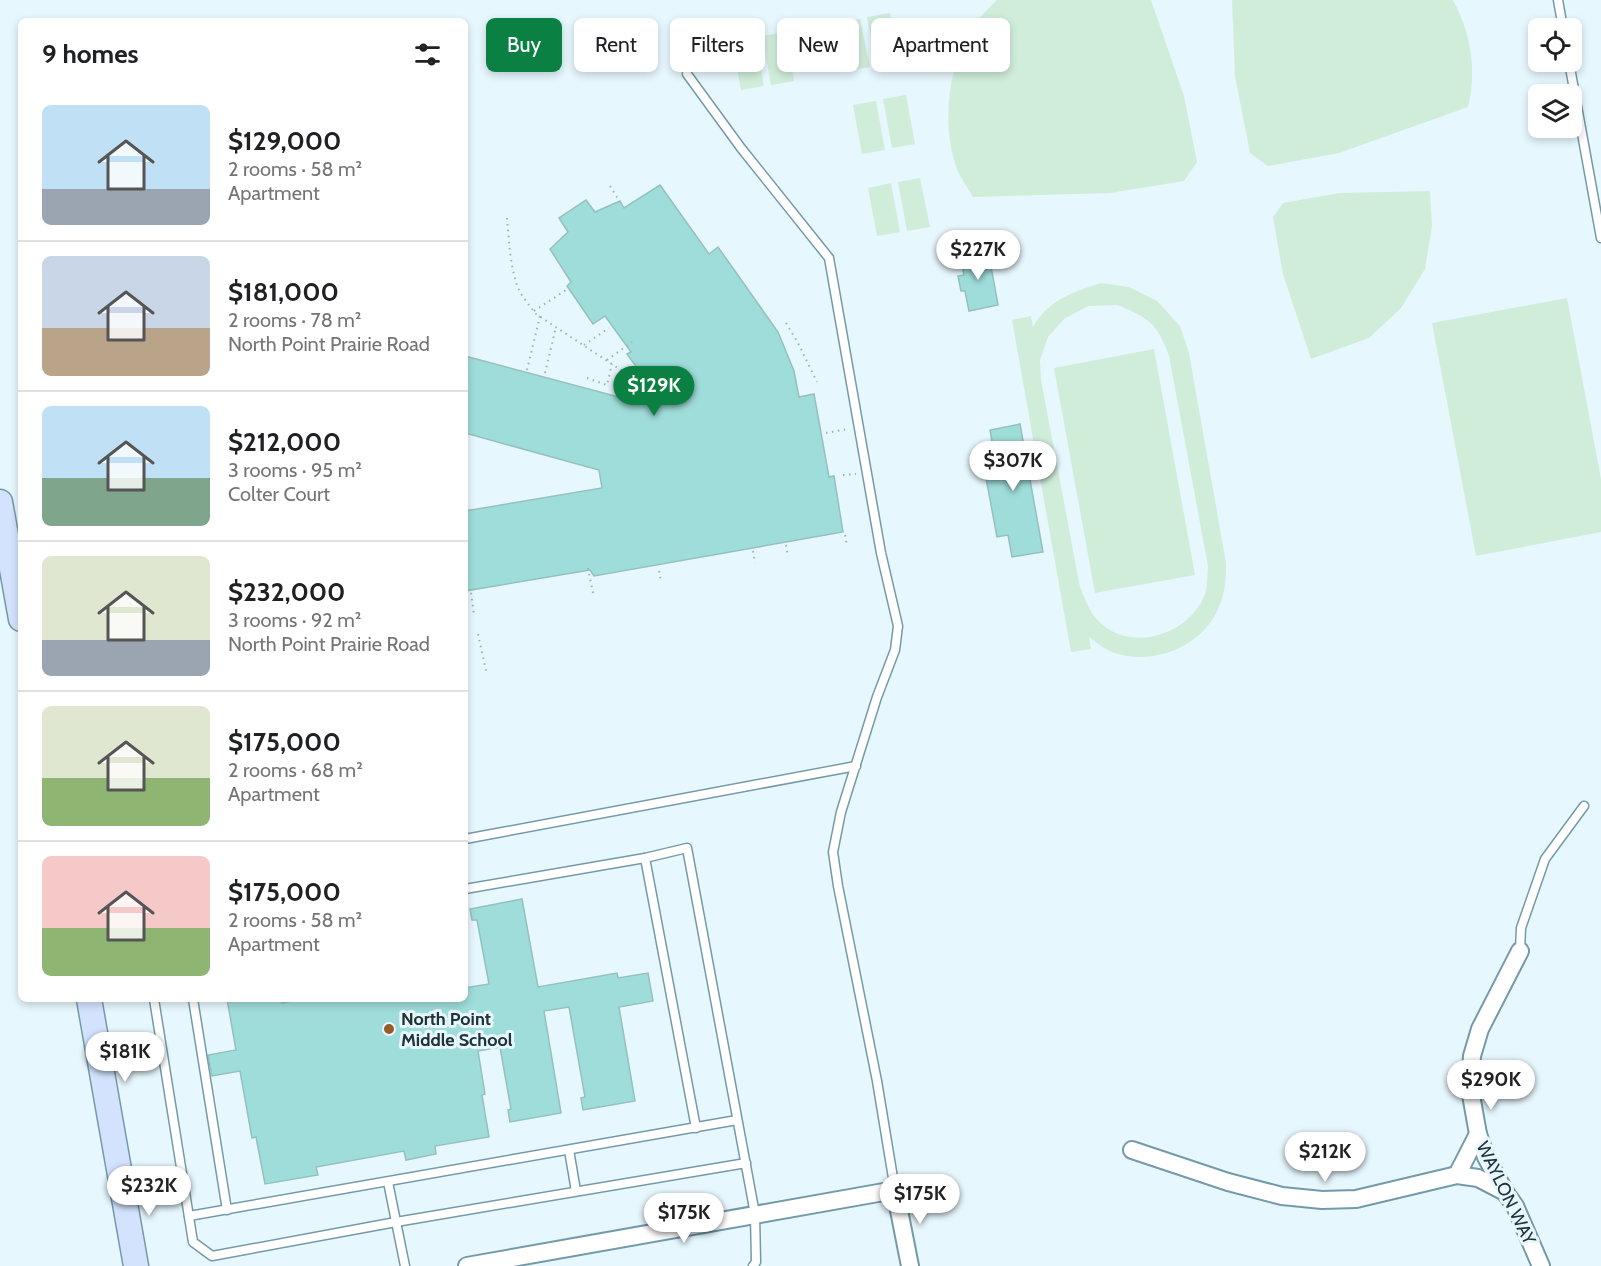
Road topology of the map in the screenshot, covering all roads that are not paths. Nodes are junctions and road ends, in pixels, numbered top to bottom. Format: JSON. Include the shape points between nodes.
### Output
{"nodes":[{"id":1,"x":1558,"y":0,"type":"edge"},
{"id":2,"x":1561,"y":18,"type":"edge"},
{"id":3,"x":1571,"y":72,"type":"edge"},
{"id":4,"x":687,"y":74,"type":"dead end"},
{"id":5,"x":1601,"y":238,"type":"edge"},
{"id":6,"x":0,"y":502,"type":"edge"},
{"id":7,"x":18,"y":596,"type":"edge"},
{"id":8,"x":856,"y":766,"type":"junction"},
{"id":9,"x":1584,"y":806,"type":"dead end"},
{"id":10,"x":468,"y":838,"type":"edge"},
{"id":11,"x":645,"y":858,"type":"junction"},
{"id":12,"x":468,"y":888,"type":"edge"},
{"id":13,"x":1520,"y":951,"type":"joint"},
{"id":14,"x":89,"y":1002,"type":"edge"},
{"id":15,"x":154,"y":1002,"type":"edge"},
{"id":16,"x":193,"y":1002,"type":"edge"},
{"id":17,"x":737,"y":1120,"type":"junction"},
{"id":18,"x":696,"y":1128,"type":"junction"},
{"id":19,"x":1478,"y":1134,"type":"junction"},
{"id":20,"x":569,"y":1150,"type":"junction"},
{"id":21,"x":1132,"y":1150,"type":"dead end"},
{"id":22,"x":746,"y":1163,"type":"junction"},
{"id":23,"x":1457,"y":1175,"type":"junction"},
{"id":24,"x":388,"y":1182,"type":"junction"},
{"id":25,"x":895,"y":1190,"type":"junction"},
{"id":26,"x":576,"y":1191,"type":"junction"},
{"id":27,"x":1505,"y":1192,"type":"junction"},
{"id":28,"x":227,"y":1210,"type":"junction"},
{"id":29,"x":755,"y":1214,"type":"junction"},
{"id":30,"x":189,"y":1216,"type":"junction"},
{"id":31,"x":396,"y":1222,"type":"junction"},
{"id":32,"x":136,"y":1266,"type":"edge"},
{"id":33,"x":405,"y":1266,"type":"edge"},
{"id":34,"x":467,"y":1266,"type":"edge"},
{"id":35,"x":753,"y":1266,"type":"edge"},
{"id":36,"x":910,"y":1266,"type":"edge"},
{"id":37,"x":1541,"y":1266,"type":"edge"}],
"edges":[{"from":1,"to":2,"type":"lane"},
{"from":3,"to":5,"type":"lane"},
{"from":4,"to":8,"type":"lane","via":[[828,258],[881,553],[898,626],[895,650]]},
{"from":6,"to":7,"type":"street","via":[[9,527]]},
{"from":8,"to":10,"type":"lane"},
{"from":8,"to":25,"type":"lane","via":[[833,852]]},
{"from":9,"to":13,"type":"lane","via":[[1545,860],[1521,928]]},
{"from":11,"to":12,"type":"lane"},
{"from":11,"to":17,"type":"lane","via":[[687,848]]},
{"from":11,"to":18,"type":"lane"},
{"from":13,"to":19,"type":"street","name":"WAYLON WAY","via":[[1480,1029],[1472,1056],[1470,1089]]},
{"from":14,"to":32,"type":"street"},
{"from":15,"to":30,"type":"lane"},
{"from":16,"to":28,"type":"lane"},
{"from":17,"to":18,"type":"lane"},
{"from":17,"to":22,"type":"lane"},
{"from":18,"to":20,"type":"lane"},
{"from":19,"to":23,"type":"street"},
{"from":19,"to":27,"type":"street","name":"WAYLON WAY"},
{"from":20,"to":24,"type":"lane"},
{"from":20,"to":26,"type":"lane"},
{"from":21,"to":23,"type":"street","via":[[1228,1182],[1282,1196],[1322,1200],[1356,1199]]},
{"from":22,"to":26,"type":"lane"},
{"from":22,"to":29,"type":"lane"},
{"from":23,"to":27,"type":"street","via":[[1478,1178]]},
{"from":24,"to":28,"type":"lane"},
{"from":24,"to":31,"type":"lane"},
{"from":25,"to":29,"type":"street"},
{"from":25,"to":36,"type":"street"},
{"from":26,"to":31,"type":"lane"},
{"from":27,"to":37,"type":"street","name":"WAYLON WAY"},
{"from":28,"to":30,"type":"lane"},
{"from":29,"to":34,"type":"street"},
{"from":29,"to":35,"type":"lane"},
{"from":30,"to":31,"type":"lane","via":[[193,1242],[212,1256]]},
{"from":31,"to":33,"type":"lane"}]}
